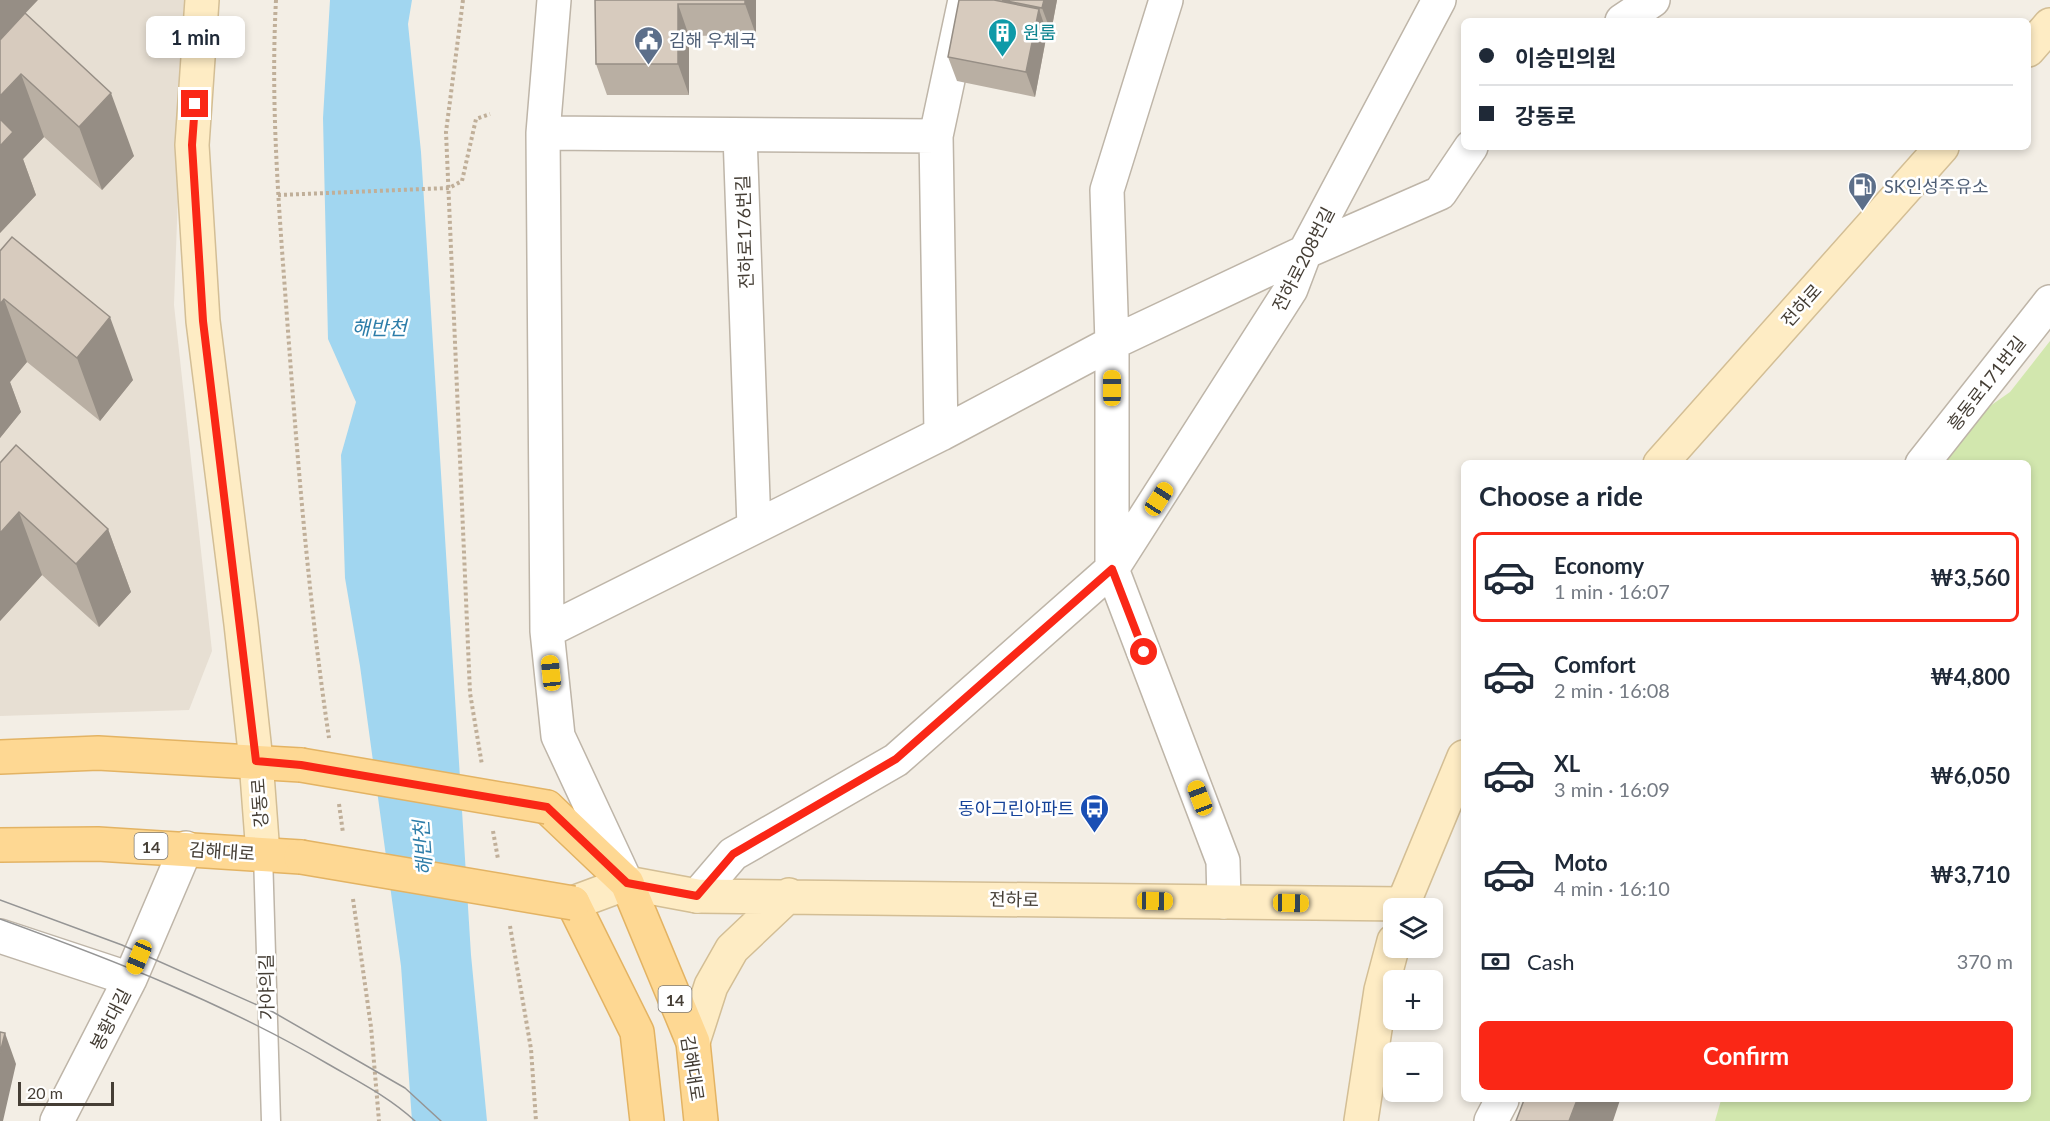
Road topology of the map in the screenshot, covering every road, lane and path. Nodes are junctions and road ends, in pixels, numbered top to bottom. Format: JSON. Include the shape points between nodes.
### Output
{"nodes":[{"id":1,"x":201,"y":0,"type":"edge"},
{"id":2,"x":276,"y":0,"type":"edge"},
{"id":3,"x":463,"y":0,"type":"edge"},
{"id":4,"x":554,"y":0,"type":"edge"},
{"id":5,"x":965,"y":0,"type":"edge"},
{"id":6,"x":1166,"y":0,"type":"edge"},
{"id":7,"x":1439,"y":0,"type":"edge"},
{"id":8,"x":1653,"y":0,"type":"edge"},
{"id":9,"x":1626,"y":18,"type":"edge"},
{"id":10,"x":2050,"y":25,"type":"edge"},
{"id":11,"x":2031,"y":47,"type":"edge"},
{"id":12,"x":490,"y":114,"type":"dead end"},
{"id":13,"x":543,"y":133,"type":"junction"},
{"id":14,"x":740,"y":135,"type":"junction"},
{"id":15,"x":936,"y":136,"type":"junction"},
{"id":16,"x":1469,"y":150,"type":"edge"},
{"id":17,"x":1939,"y":150,"type":"edge"},
{"id":18,"x":449,"y":188,"type":"junction"},
{"id":19,"x":278,"y":195,"type":"junction"},
{"id":20,"x":1305,"y":252,"type":"junction"},
{"id":21,"x":2050,"y":302,"type":"edge"},
{"id":22,"x":1112,"y":343,"type":"junction"},
{"id":23,"x":941,"y":434,"type":"junction"},
{"id":24,"x":1664,"y":460,"type":"edge"},
{"id":25,"x":1925,"y":460,"type":"edge"},
{"id":26,"x":754,"y":527,"type":"junction"},
{"id":27,"x":1112,"y":569,"type":"junction"},
{"id":28,"x":547,"y":631,"type":"junction"},
{"id":29,"x":329,"y":739,"type":"dead end"},
{"id":30,"x":0,"y":757,"type":"edge"},
{"id":31,"x":256,"y":761,"type":"junction"},
{"id":32,"x":1461,"y":764,"type":"edge"},
{"id":33,"x":484,"y":774,"type":"dead end"},
{"id":34,"x":338,"y":797,"type":"dead end"},
{"id":35,"x":491,"y":819,"type":"dead end"},
{"id":36,"x":344,"y":843,"type":"dead end"},
{"id":37,"x":0,"y":845,"type":"edge"},
{"id":38,"x":186,"y":848,"type":"junction"},
{"id":39,"x":263,"y":854,"type":"junction"},
{"id":40,"x":499,"y":866,"type":"dead end"},
{"id":41,"x":627,"y":883,"type":"junction"},
{"id":42,"x":351,"y":889,"type":"dead end"},
{"id":43,"x":789,"y":895,"type":"junction"},
{"id":44,"x":697,"y":896,"type":"junction"},
{"id":45,"x":1406,"y":898,"type":"edge"},
{"id":46,"x":1224,"y":902,"type":"junction"},
{"id":47,"x":573,"y":903,"type":"junction"},
{"id":48,"x":1383,"y":906,"type":"edge"},
{"id":49,"x":509,"y":923,"type":"dead end"},
{"id":50,"x":0,"y":936,"type":"edge"},
{"id":51,"x":1389,"y":958,"type":"edge"},
{"id":52,"x":130,"y":979,"type":"junction"},
{"id":53,"x":693,"y":1042,"type":"junction"},
{"id":54,"x":1501,"y":1102,"type":"edge"},
{"id":55,"x":57,"y":1121,"type":"edge"},
{"id":56,"x":271,"y":1121,"type":"edge"},
{"id":57,"x":379,"y":1121,"type":"edge"},
{"id":58,"x":536,"y":1121,"type":"edge"},
{"id":59,"x":647,"y":1121,"type":"edge"},
{"id":60,"x":701,"y":1121,"type":"edge"},
{"id":61,"x":1361,"y":1121,"type":"edge"},
{"id":62,"x":1491,"y":1121,"type":"edge"}],
"edges":[{"from":1,"to":31,"type":"main road","name":"강동로","via":[[192,145],[203,321]]},
{"from":2,"to":19,"type":"path","via":[[273,62]]},
{"from":3,"to":18,"type":"path","via":[[446,132]]},
{"from":4,"to":13,"type":"street"},
{"from":5,"to":15,"type":"street"},
{"from":6,"to":22,"type":"street","via":[[1107,190]]},
{"from":7,"to":20,"type":"street","name":"전하로208번길"},
{"from":8,"to":9,"type":"street"},
{"from":10,"to":11,"type":"main road"},
{"from":12,"to":18,"type":"path","via":[[476,119],[462,182]]},
{"from":13,"to":14,"type":"street"},
{"from":13,"to":28,"type":"street"},
{"from":14,"to":15,"type":"street"},
{"from":14,"to":26,"type":"street","name":"전하로176번길"},
{"from":15,"to":23,"type":"street"},
{"from":16,"to":20,"type":"street","via":[[1440,193]]},
{"from":17,"to":24,"type":"main road","name":"전하로"},
{"from":18,"to":19,"type":"path"},
{"from":18,"to":33,"type":"path","via":[[470,693]]},
{"from":19,"to":29,"type":"path","via":[[295,424]]},
{"from":20,"to":22,"type":"street"},
{"from":20,"to":27,"type":"street","name":"전하로208번길","via":[[1291,289]]},
{"from":21,"to":25,"type":"street","name":"흥동로171번길"},
{"from":22,"to":23,"type":"street"},
{"from":22,"to":27,"type":"street"},
{"from":23,"to":26,"type":"street"},
{"from":26,"to":28,"type":"street"},
{"from":27,"to":44,"type":"street","name":"전하로208번길","via":[[896,759],[733,854]]},
{"from":27,"to":46,"type":"street","via":[[1223,861]]},
{"from":28,"to":41,"type":"street","via":[[558,736]]},
{"from":30,"to":31,"type":"main road","number":"14","via":[[98,753]]},
{"from":31,"to":39,"type":"main road","name":"강동로"},
{"from":31,"to":41,"type":"main road","number":"14","bridge":true,"via":[[301,765],[547,807]]},
{"from":32,"to":45,"type":"main road","name":"전하로"},
{"from":34,"to":36,"type":"path"},
{"from":35,"to":40,"type":"path"},
{"from":37,"to":38,"type":"main road","name":"김해대로","number":"14"},
{"from":38,"to":39,"type":"main road","name":"김해대로","number":"14"},
{"from":38,"to":52,"type":"street","name":"봉황대길"},
{"from":39,"to":47,"type":"main road","name":"김해대로","number":"14","bridge":true},
{"from":39,"to":56,"type":"lane","name":"가야의길"},
{"from":41,"to":44,"type":"main road","name":"전하로"},
{"from":41,"to":47,"type":"main road"},
{"from":41,"to":53,"type":"main road","name":"김해대로","number":"14"},
{"from":42,"to":57,"type":"path","via":[[371,1028]]},
{"from":43,"to":44,"type":"main road","name":"전하로"},
{"from":43,"to":46,"type":"main road","name":"전하로"},
{"from":43,"to":53,"type":"main road","via":[[732,949],[711,986]]},
{"from":46,"to":48,"type":"main road","name":"전하로"},
{"from":47,"to":59,"type":"main road","via":[[637,1032]]},
{"from":49,"to":58,"type":"path","via":[[531,1049]]},
{"from":50,"to":52,"type":"street"},
{"from":51,"to":61,"type":"main road"},
{"from":52,"to":55,"type":"street","name":"봉황대길"},
{"from":53,"to":60,"type":"main road","name":"김해대로","number":"14"},
{"from":54,"to":62,"type":"street"}]}
